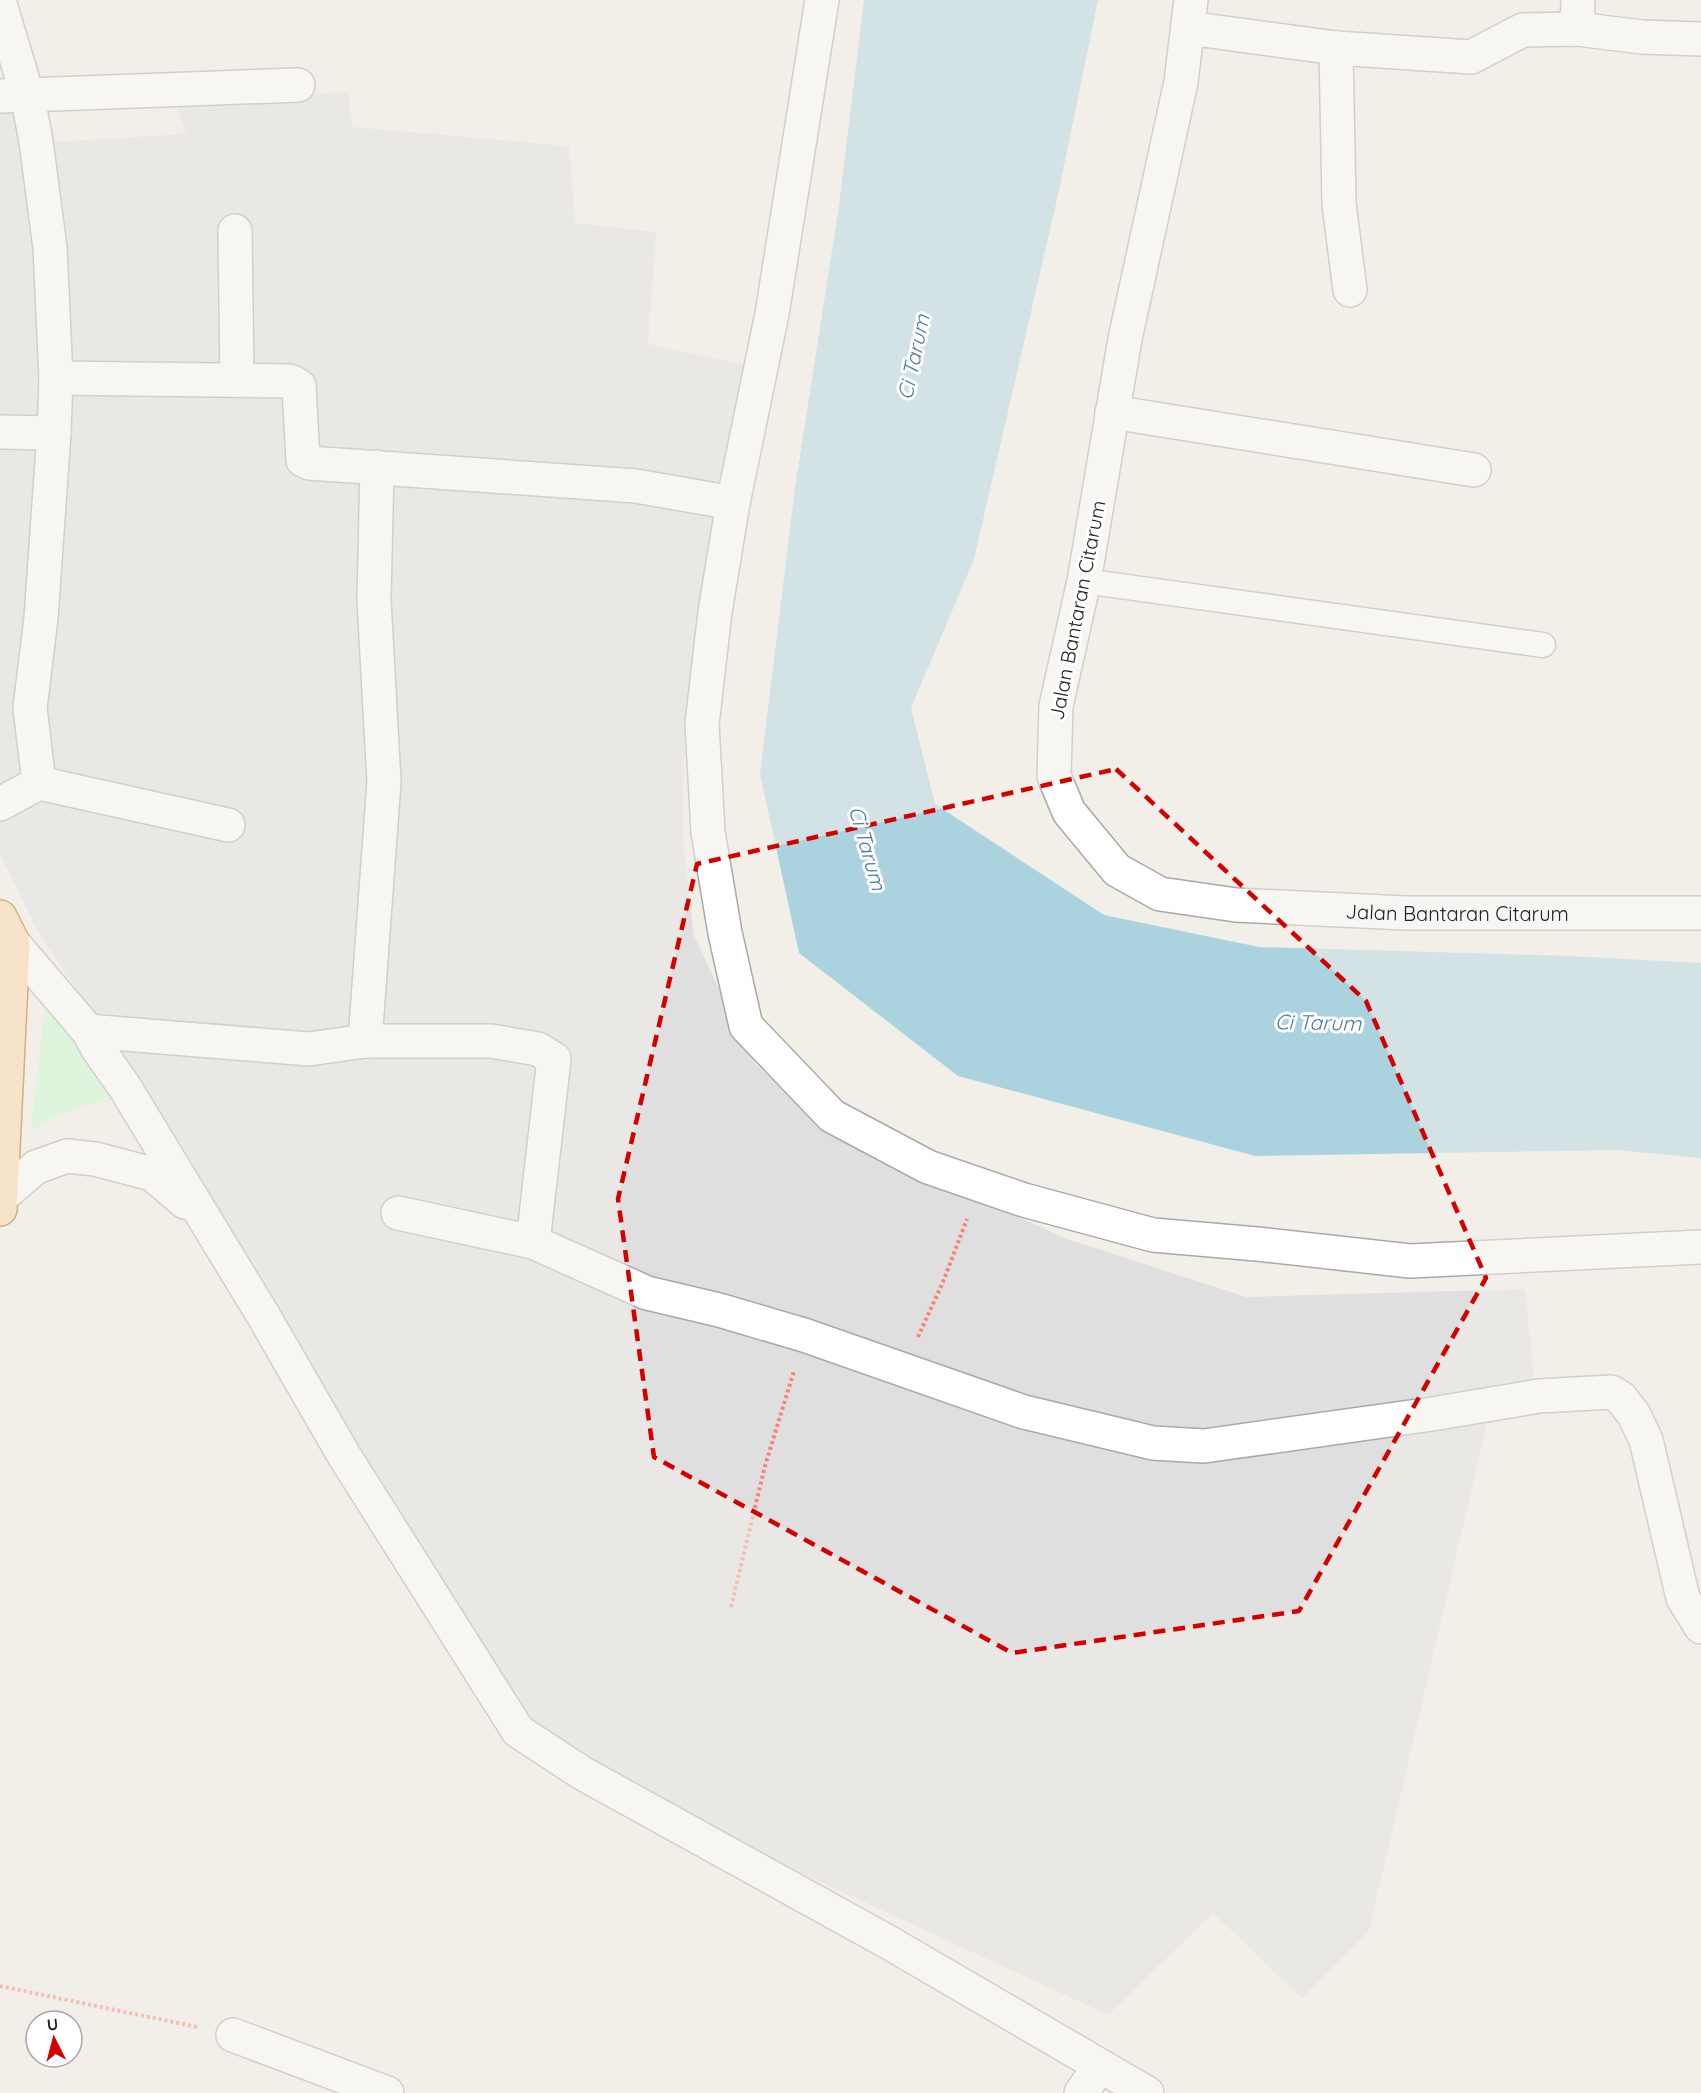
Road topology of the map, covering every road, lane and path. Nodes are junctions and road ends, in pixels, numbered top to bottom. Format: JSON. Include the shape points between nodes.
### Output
{"nodes":[{"id":1,"x":822,"y":0,"type":"edge"},
{"id":2,"x":0,"y":4,"type":"edge"},
{"id":3,"x":1189,"y":14,"type":"edge"},
{"id":4,"x":1577,"y":14,"type":"edge"},
{"id":5,"x":1701,"y":39,"type":"edge"},
{"id":6,"x":1336,"y":48,"type":"junction"},
{"id":7,"x":298,"y":85,"type":"dead end"},
{"id":8,"x":14,"y":95,"type":"edge"},
{"id":9,"x":235,"y":231,"type":"dead end"},
{"id":10,"x":1350,"y":290,"type":"dead end"},
{"id":11,"x":56,"y":378,"type":"junction"},
{"id":12,"x":237,"y":380,"type":"junction"},
{"id":13,"x":1113,"y":412,"type":"junction"},
{"id":14,"x":0,"y":432,"type":"edge"},
{"id":15,"x":54,"y":433,"type":"junction"},
{"id":16,"x":377,"y":467,"type":"junction"},
{"id":17,"x":1474,"y":470,"type":"dead end"},
{"id":18,"x":733,"y":502,"type":"junction"},
{"id":19,"x":1084,"y":580,"type":"junction"},
{"id":20,"x":1543,"y":645,"type":"dead end"},
{"id":21,"x":39,"y":783,"type":"junction"},
{"id":22,"x":0,"y":804,"type":"edge"},
{"id":23,"x":228,"y":825,"type":"dead end"},
{"id":24,"x":1701,"y":913,"type":"edge"},
{"id":25,"x":7,"y":930,"type":"edge"},
{"id":26,"x":88,"y":1031,"type":"junction"},
{"id":27,"x":365,"y":1041,"type":"junction"},
{"id":28,"x":980,"y":1185,"type":"junction"},
{"id":29,"x":0,"y":1203,"type":"edge"},
{"id":30,"x":398,"y":1213,"type":"dead end"},
{"id":31,"x":205,"y":1218,"type":"junction"},
{"id":32,"x":533,"y":1242,"type":"junction"},
{"id":33,"x":1701,"y":1247,"type":"edge"},
{"id":34,"x":804,"y":1335,"type":"junction"},
{"id":35,"x":903,"y":1371,"type":"junction"},
{"id":36,"x":731,"y":1607,"type":"dead end"},
{"id":37,"x":1701,"y":1627,"type":"edge"},
{"id":38,"x":0,"y":1986,"type":"edge"},
{"id":39,"x":233,"y":2035,"type":"joint"},
{"id":40,"x":1090,"y":2080,"type":"edge"},
{"id":41,"x":387,"y":2093,"type":"edge"},
{"id":42,"x":1147,"y":2093,"type":"edge"}],
"edges":[{"from":1,"to":18,"type":"street","via":[[772,314]]},
{"from":2,"to":8,"type":"street"},
{"from":3,"to":6,"type":"street"},
{"from":3,"to":13,"type":"street","name":"Jalan Bantaran Citarum","via":[[1181,82]]},
{"from":4,"to":5,"type":"street","via":[[1642,37]]},
{"from":4,"to":6,"type":"street","via":[[1523,30],[1471,57]]},
{"from":6,"to":10,"type":"street","via":[[1339,204]]},
{"from":7,"to":8,"type":"street"},
{"from":8,"to":11,"type":"street","via":[[36,141],[50,248]]},
{"from":9,"to":12,"type":"street"},
{"from":11,"to":12,"type":"street"},
{"from":11,"to":15,"type":"street"},
{"from":12,"to":16,"type":"street","via":[[290,381],[299,386],[305,462]]},
{"from":13,"to":17,"type":"street"},
{"from":13,"to":19,"type":"street","name":"Jalan Bantaran Citarum"},
{"from":14,"to":15,"type":"street"},
{"from":15,"to":21,"type":"street","via":[[41,618],[30,708]]},
{"from":16,"to":18,"type":"street","via":[[636,486]]},
{"from":16,"to":27,"type":"street","via":[[374,600],[384,782]]},
{"from":18,"to":28,"type":"street","via":[[702,724],[708,832],[746,1026],[832,1116],[928,1167]]},
{"from":19,"to":20,"type":"lane"},
{"from":19,"to":24,"type":"street","name":"Jalan Bantaran Citarum","via":[[1056,706],[1054,776],[1069,812],[1118,870],[1161,894],[1236,905],[1405,912]]},
{"from":21,"to":22,"type":"street"},
{"from":21,"to":23,"type":"street"},
{"from":25,"to":26,"type":"street"},
{"from":25,"to":29,"type":"main road"},
{"from":26,"to":27,"type":"street","via":[[309,1049]]},
{"from":26,"to":31,"type":"street"},
{"from":27,"to":32,"type":"street","via":[[491,1041],[538,1049],[554,1059]]},
{"from":28,"to":33,"type":"street","via":[[1153,1235],[1410,1261]]},
{"from":28,"to":35,"type":"path"},
{"from":29,"to":31,"type":"street","via":[[36,1167],[67,1156],[152,1174]]},
{"from":30,"to":32,"type":"street"},
{"from":31,"to":40,"type":"street","via":[[345,1457],[518,1731],[582,1773],[888,1942]]},
{"from":32,"to":34,"type":"street","via":[[646,1293]]},
{"from":34,"to":35,"type":"street"},
{"from":34,"to":36,"type":"path","via":[[765,1466]]},
{"from":35,"to":37,"type":"street","via":[[1024,1412],[1095,1431],[1153,1443],[1204,1446],[1539,1396],[1611,1392],[1634,1415],[1646,1440],[1683,1598]]},
{"from":38,"to":39,"type":"path"},
{"from":39,"to":41,"type":"street"},
{"from":40,"to":42,"type":"street"}]}
